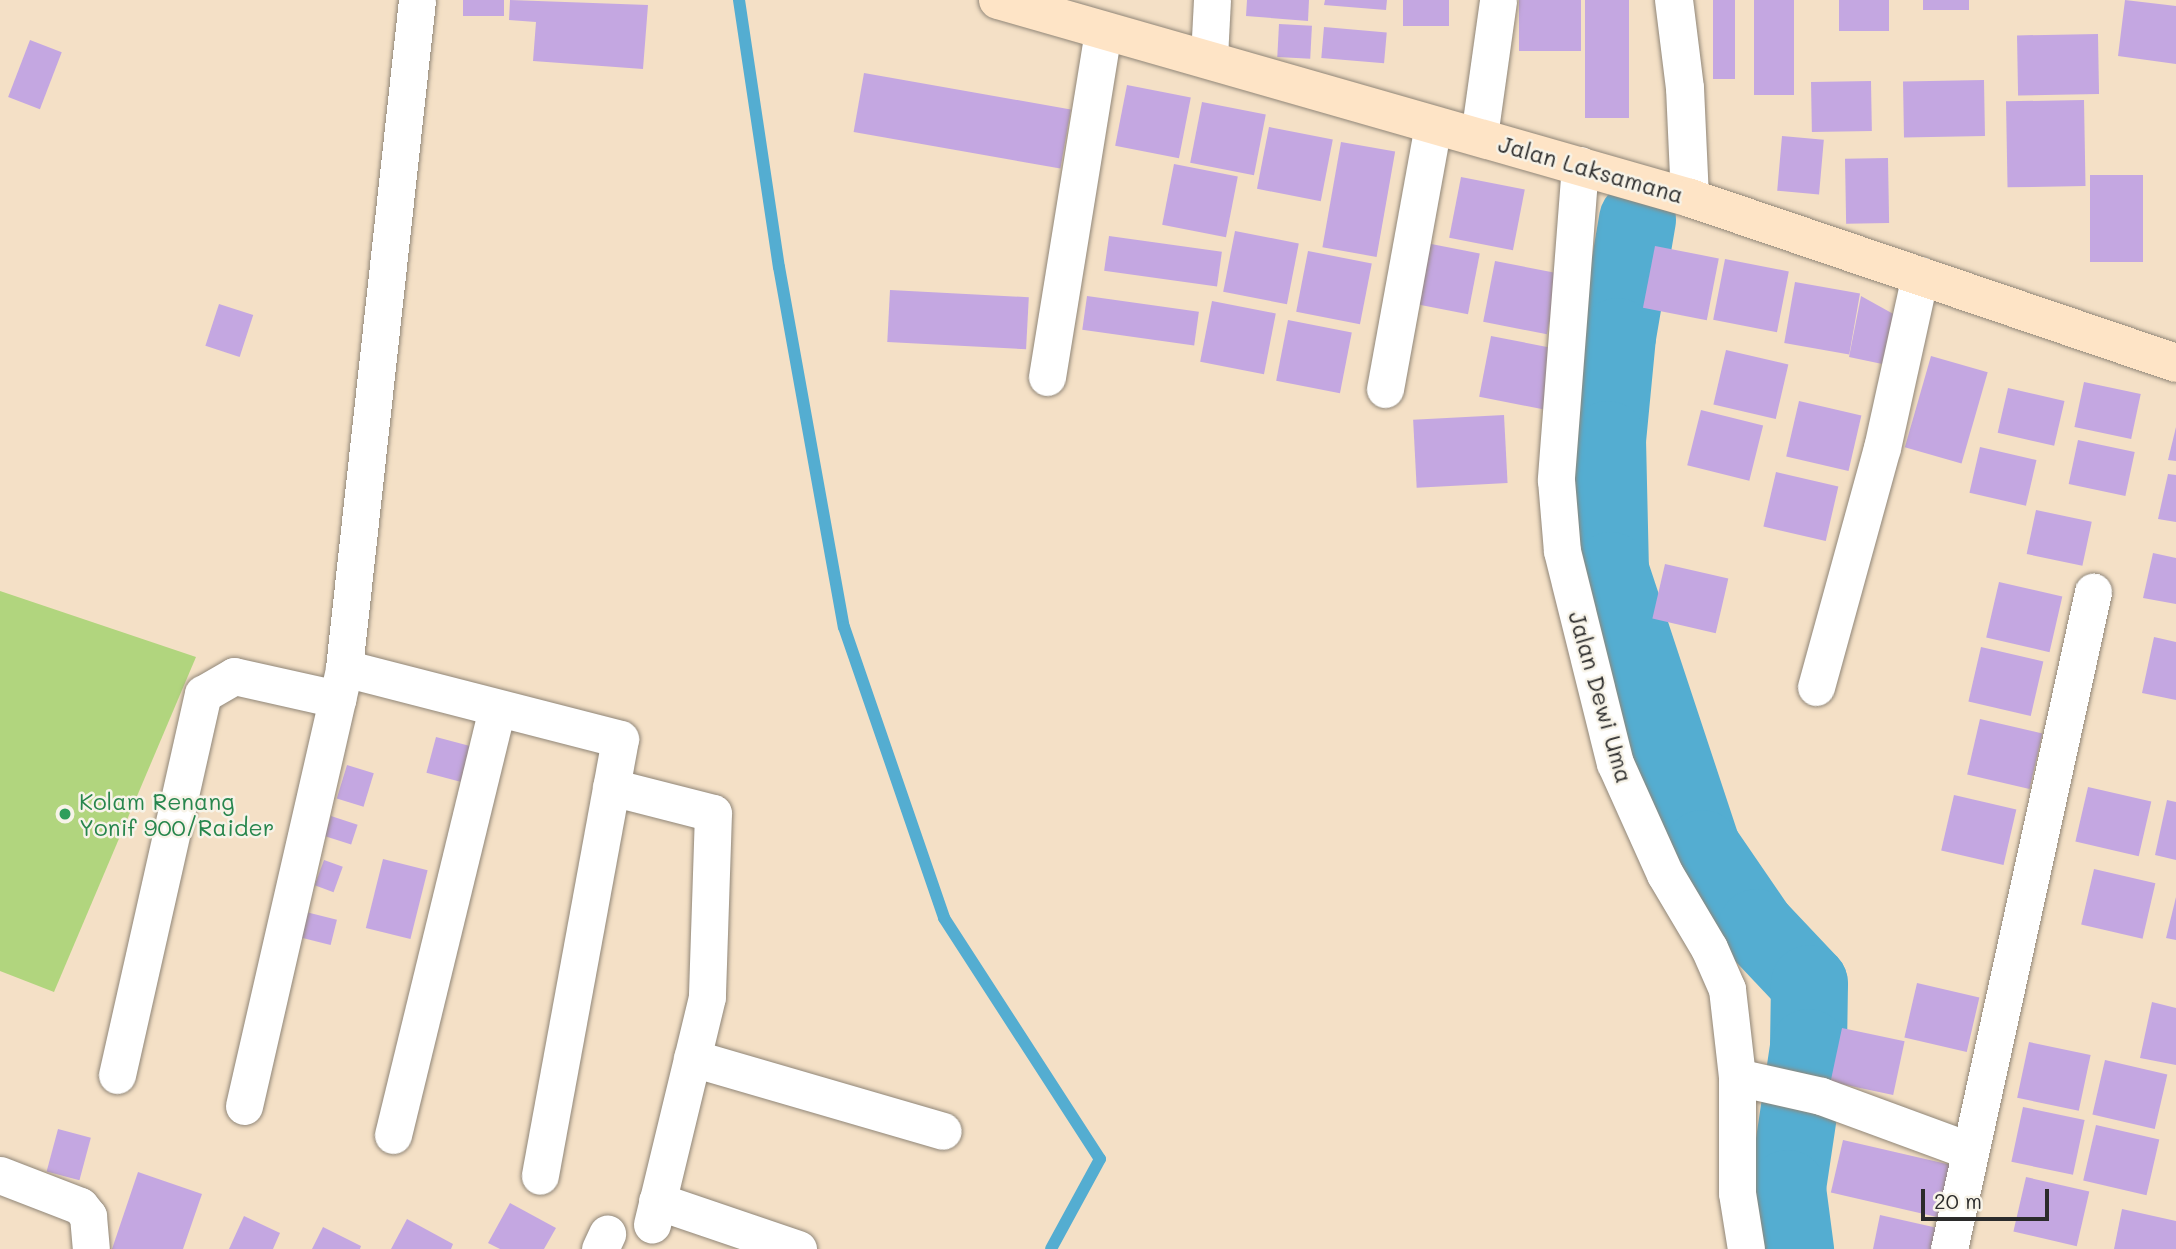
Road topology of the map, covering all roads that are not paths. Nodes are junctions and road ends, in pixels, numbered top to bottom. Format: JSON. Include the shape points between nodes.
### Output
{"nodes":[{"id":1,"x":417,"y":0,"type":"edge"},
{"id":2,"x":998,"y":0,"type":"edge"},
{"id":3,"x":1212,"y":0,"type":"edge"},
{"id":4,"x":1498,"y":0,"type":"edge"},
{"id":5,"x":1674,"y":0,"type":"edge"},
{"id":6,"x":1103,"y":30,"type":"junction"},
{"id":7,"x":1209,"y":57,"type":"junction"},
{"id":8,"x":1433,"y":127,"type":"junction"},
{"id":9,"x":1479,"y":136,"type":"junction"},
{"id":10,"x":1580,"y":165,"type":"junction"},
{"id":11,"x":1690,"y":198,"type":"junction"},
{"id":12,"x":1920,"y":275,"type":"junction"},
{"id":13,"x":2176,"y":363,"type":"edge"},
{"id":14,"x":1046,"y":377,"type":"dead end"},
{"id":15,"x":1385,"y":389,"type":"dead end"},
{"id":16,"x":2093,"y":592,"type":"dead end"},
{"id":17,"x":341,"y":684,"type":"junction"},
{"id":18,"x":1816,"y":687,"type":"dead end"},
{"id":19,"x":497,"y":708,"type":"junction"},
{"id":20,"x":611,"y":787,"type":"junction"},
{"id":21,"x":692,"y":1058,"type":"junction"},
{"id":22,"x":117,"y":1075,"type":"dead end"},
{"id":23,"x":1737,"y":1077,"type":"junction"},
{"id":24,"x":244,"y":1107,"type":"dead end"},
{"id":25,"x":943,"y":1130,"type":"dead end"},
{"id":26,"x":393,"y":1135,"type":"dead end"},
{"id":27,"x":1968,"y":1150,"type":"junction"},
{"id":28,"x":0,"y":1175,"type":"edge"},
{"id":29,"x":540,"y":1175,"type":"dead end"},
{"id":30,"x":91,"y":1249,"type":"edge"},
{"id":31,"x":798,"y":1249,"type":"edge"},
{"id":32,"x":1746,"y":1249,"type":"edge"},
{"id":33,"x":1950,"y":1249,"type":"edge"}],
"edges":[{"from":1,"to":17,"type":"street"},
{"from":2,"to":6,"type":"main road","name":"Jalan Laksamana"},
{"from":3,"to":7,"type":"street"},
{"from":4,"to":9,"type":"street"},
{"from":5,"to":11,"type":"street","via":[[1685,88]]},
{"from":6,"to":7,"type":"main road","name":"Jalan Laksamana"},
{"from":6,"to":14,"type":"street"},
{"from":7,"to":8,"type":"main road","name":"Jalan Laksamana"},
{"from":8,"to":9,"type":"main road","name":"Jalan Laksamana"},
{"from":8,"to":15,"type":"street"},
{"from":9,"to":10,"type":"main road","name":"Jalan Laksamana"},
{"from":10,"to":11,"type":"main road","name":"Jalan Laksamana"},
{"from":10,"to":23,"type":"street","name":"Jalan Dewi Uma","via":[[1556,480],[1562,551],[1615,763],[1660,863],[1709,947],[1727,989]]},
{"from":11,"to":12,"type":"main road","name":"Jalan Laksamana"},
{"from":12,"to":13,"type":"main road","name":"Jalan Laksamana"},
{"from":12,"to":18,"type":"street","via":[[1878,461]]},
{"from":16,"to":27,"type":"street"},
{"from":17,"to":19,"type":"street"},
{"from":17,"to":22,"type":"street","via":[[234,676],[203,694]]},
{"from":17,"to":24,"type":"street"},
{"from":19,"to":20,"type":"street","via":[[620,739]]},
{"from":19,"to":26,"type":"street"},
{"from":20,"to":21,"type":"street","via":[[713,813],[707,997]]},
{"from":20,"to":29,"type":"street"},
{"from":21,"to":25,"type":"street"},
{"from":21,"to":31,"type":"street","via":[[654,1213]]},
{"from":23,"to":27,"type":"street","via":[[1821,1097]]},
{"from":23,"to":32,"type":"street","name":"Jalan Dewi Uma","via":[[1737,1192]]},
{"from":27,"to":33,"type":"street"},
{"from":28,"to":30,"type":"street","via":[[80,1206],[88,1216]]}]}
